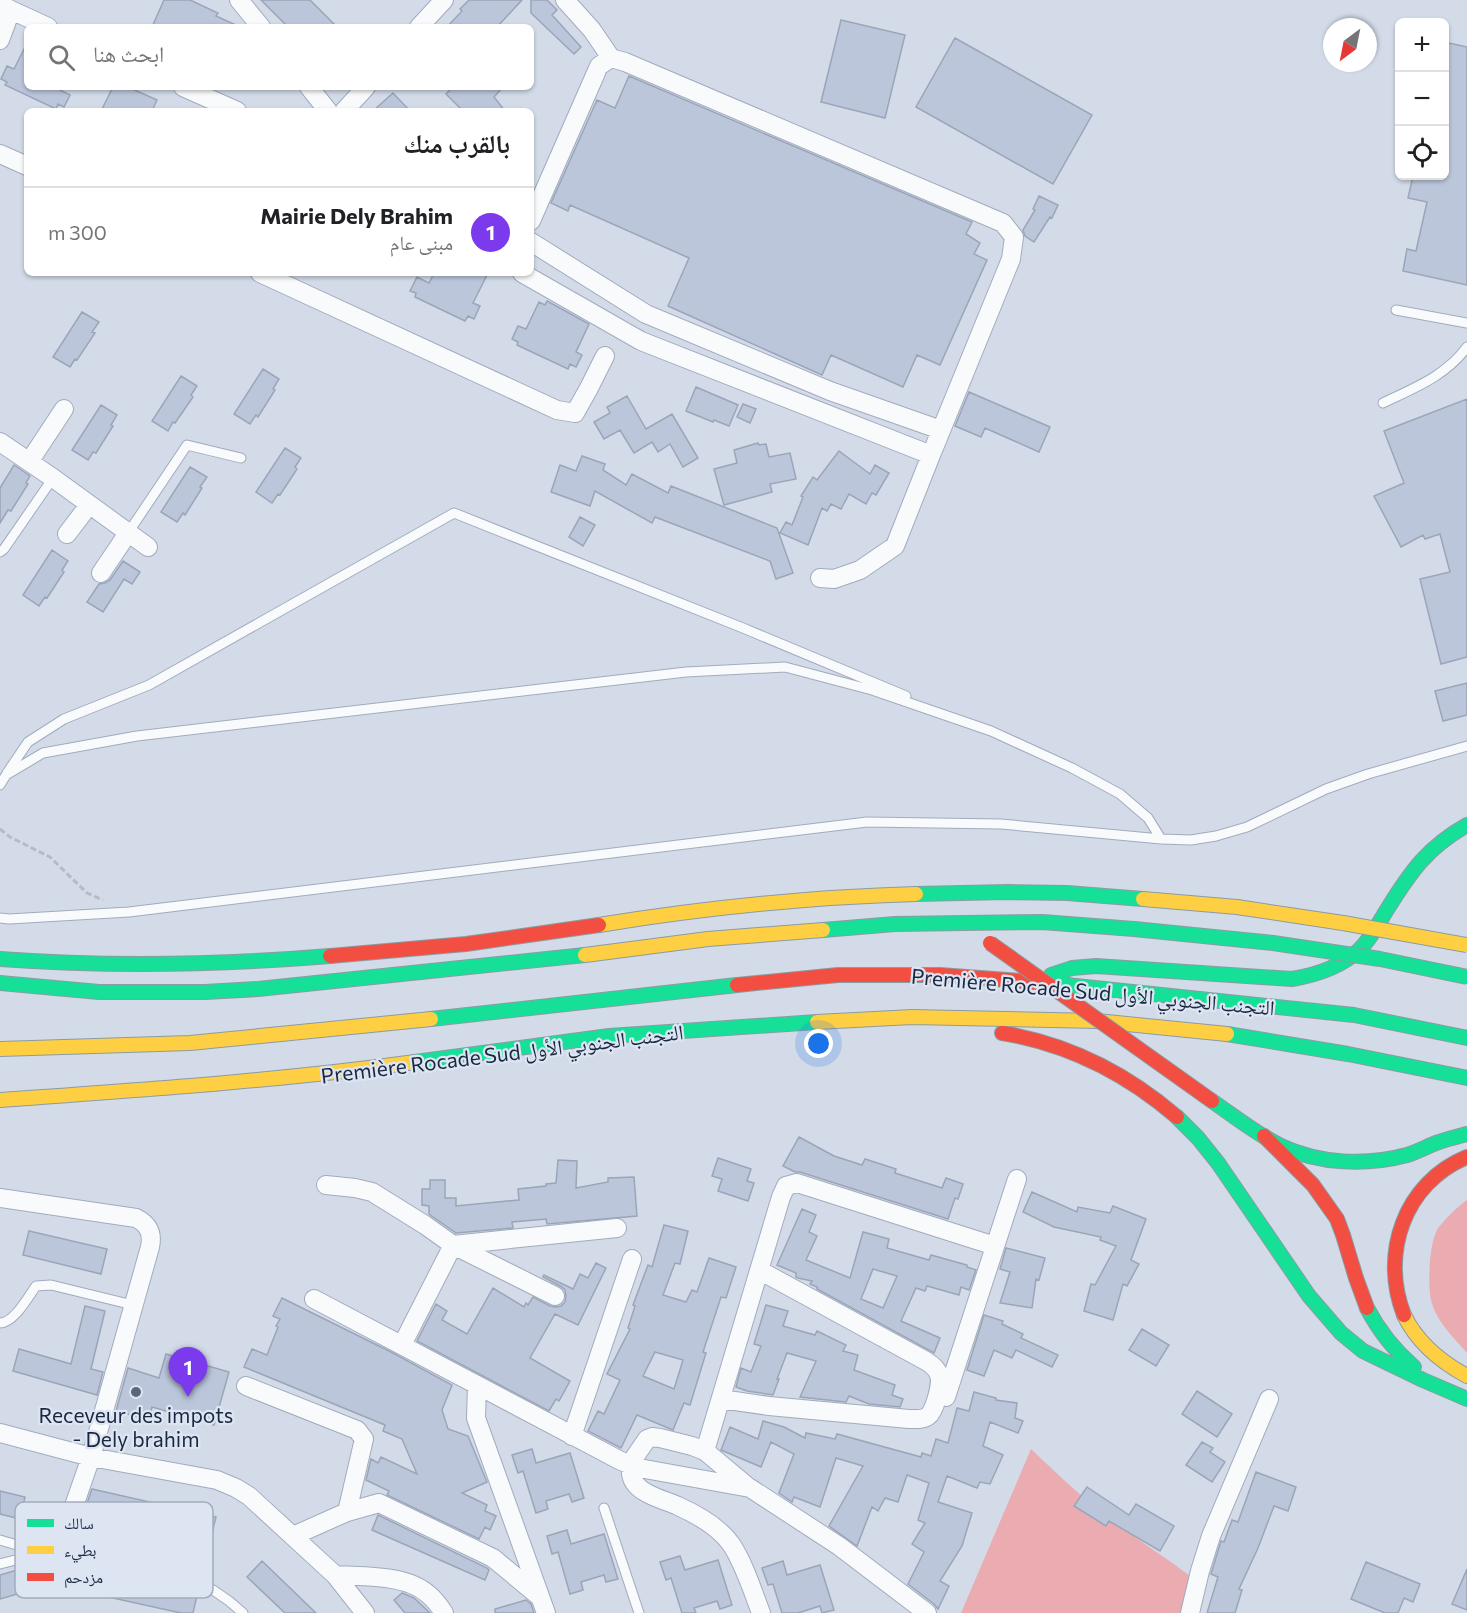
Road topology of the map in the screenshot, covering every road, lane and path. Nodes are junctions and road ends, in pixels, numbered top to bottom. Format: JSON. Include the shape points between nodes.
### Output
{"nodes":[{"id":1,"x":444,"y":0,"type":"edge"},
{"id":2,"x":565,"y":0,"type":"edge"},
{"id":3,"x":246,"y":3,"type":"edge"},
{"id":4,"x":5,"y":7,"type":"edge"},
{"id":5,"x":42,"y":24,"type":"edge"},
{"id":6,"x":259,"y":24,"type":"edge"},
{"id":7,"x":422,"y":24,"type":"edge"},
{"id":8,"x":0,"y":40,"type":"edge"},
{"id":9,"x":611,"y":58,"type":"junction"},
{"id":10,"x":190,"y":90,"type":"edge"},
{"id":11,"x":311,"y":90,"type":"edge"},
{"id":12,"x":363,"y":90,"type":"edge"},
{"id":13,"x":230,"y":108,"type":"edge"},
{"id":14,"x":326,"y":108,"type":"edge"},
{"id":15,"x":347,"y":108,"type":"edge"},
{"id":16,"x":0,"y":154,"type":"edge"},
{"id":17,"x":24,"y":165,"type":"edge"},
{"id":18,"x":534,"y":214,"type":"edge"},
{"id":19,"x":534,"y":244,"type":"edge"},
{"id":20,"x":267,"y":276,"type":"edge"},
{"id":21,"x":527,"y":276,"type":"edge"},
{"id":22,"x":1396,"y":310,"type":"dead end"},
{"id":23,"x":1467,"y":323,"type":"edge"},
{"id":24,"x":1467,"y":347,"type":"edge"},
{"id":25,"x":605,"y":356,"type":"dead end"},
{"id":26,"x":1383,"y":403,"type":"dead end"},
{"id":27,"x":64,"y":409,"type":"dead end"},
{"id":28,"x":941,"y":430,"type":"junction"},
{"id":29,"x":0,"y":442,"type":"edge"},
{"id":30,"x":931,"y":455,"type":"junction"},
{"id":31,"x":242,"y":458,"type":"dead end"},
{"id":32,"x":29,"y":462,"type":"junction"},
{"id":33,"x":53,"y":478,"type":"junction"},
{"id":34,"x":89,"y":505,"type":"junction"},
{"id":35,"x":128,"y":533,"type":"junction"},
{"id":36,"x":67,"y":534,"type":"dead end"},
{"id":37,"x":148,"y":547,"type":"dead end"},
{"id":38,"x":0,"y":552,"type":"edge"},
{"id":39,"x":101,"y":573,"type":"dead end"},
{"id":40,"x":820,"y":578,"type":"dead end"},
{"id":41,"x":992,"y":731,"type":"junction"},
{"id":42,"x":1467,"y":746,"type":"edge"},
{"id":43,"x":6,"y":775,"type":"junction"},
{"id":44,"x":0,"y":785,"type":"edge"},
{"id":45,"x":1467,"y":825,"type":"edge"},
{"id":46,"x":0,"y":830,"type":"edge"},
{"id":47,"x":1161,"y":839,"type":"junction"},
{"id":48,"x":129,"y":912,"type":"junction"},
{"id":49,"x":0,"y":918,"type":"edge"},
{"id":50,"x":895,"y":924,"type":"junction"},
{"id":51,"x":963,"y":936,"type":"dead end"},
{"id":52,"x":985,"y":942,"type":"dead end"},
{"id":53,"x":1467,"y":945,"type":"edge"},
{"id":54,"x":0,"y":959,"type":"edge"},
{"id":55,"x":1467,"y":976,"type":"edge"},
{"id":56,"x":1032,"y":981,"type":"junction"},
{"id":57,"x":0,"y":983,"type":"edge"},
{"id":58,"x":912,"y":1017,"type":"junction"},
{"id":59,"x":1467,"y":1038,"type":"edge"},
{"id":60,"x":0,"y":1049,"type":"edge"},
{"id":61,"x":1467,"y":1078,"type":"edge"},
{"id":62,"x":0,"y":1100,"type":"edge"},
{"id":63,"x":1467,"y":1134,"type":"edge"},
{"id":64,"x":1264,"y":1137,"type":"junction"},
{"id":65,"x":1467,"y":1157,"type":"edge"},
{"id":66,"x":1017,"y":1179,"type":"dead end"},
{"id":67,"x":326,"y":1185,"type":"dead end"},
{"id":68,"x":0,"y":1198,"type":"edge"},
{"id":69,"x":617,"y":1228,"type":"dead end"},
{"id":70,"x":453,"y":1245,"type":"junction"},
{"id":71,"x":995,"y":1246,"type":"junction"},
{"id":72,"x":632,"y":1259,"type":"dead end"},
{"id":73,"x":759,"y":1270,"type":"junction"},
{"id":74,"x":555,"y":1296,"type":"dead end"},
{"id":75,"x":314,"y":1299,"type":"dead end"},
{"id":76,"x":133,"y":1305,"type":"junction"},
{"id":77,"x":0,"y":1323,"type":"edge"},
{"id":78,"x":402,"y":1345,"type":"junction"},
{"id":79,"x":1467,"y":1376,"type":"edge"},
{"id":80,"x":477,"y":1385,"type":"junction"},
{"id":81,"x":246,"y":1386,"type":"dead end"},
{"id":82,"x":1449,"y":1392,"type":"junction"},
{"id":83,"x":946,"y":1397,"type":"dead end"},
{"id":84,"x":721,"y":1399,"type":"junction"},
{"id":85,"x":1269,"y":1399,"type":"dead end"},
{"id":86,"x":1467,"y":1399,"type":"edge"},
{"id":87,"x":0,"y":1433,"type":"edge"},
{"id":88,"x":572,"y":1436,"type":"junction"},
{"id":89,"x":705,"y":1451,"type":"junction"},
{"id":90,"x":91,"y":1457,"type":"junction"},
{"id":91,"x":630,"y":1464,"type":"junction"},
{"id":92,"x":750,"y":1488,"type":"junction"},
{"id":93,"x":72,"y":1502,"type":"edge"},
{"id":94,"x":604,"y":1508,"type":"dead end"},
{"id":95,"x":347,"y":1512,"type":"junction"},
{"id":96,"x":293,"y":1536,"type":"junction"},
{"id":97,"x":0,"y":1540,"type":"edge"},
{"id":98,"x":15,"y":1543,"type":"edge"},
{"id":99,"x":15,"y":1560,"type":"edge"},
{"id":100,"x":0,"y":1564,"type":"edge"},
{"id":101,"x":335,"y":1575,"type":"junction"},
{"id":102,"x":213,"y":1591,"type":"edge"},
{"id":103,"x":543,"y":1605,"type":"edge"},
{"id":104,"x":243,"y":1613,"type":"edge"},
{"id":105,"x":365,"y":1613,"type":"edge"},
{"id":106,"x":444,"y":1613,"type":"edge"},
{"id":107,"x":639,"y":1613,"type":"edge"},
{"id":108,"x":761,"y":1613,"type":"edge"},
{"id":109,"x":927,"y":1613,"type":"edge"},
{"id":110,"x":1190,"y":1613,"type":"edge"}],
"edges":[{"from":1,"to":7,"type":"street"},
{"from":2,"to":9,"type":"street"},
{"from":3,"to":6,"type":"street"},
{"from":4,"to":5,"type":"street"},
{"from":4,"to":8,"type":"street"},
{"from":9,"to":18,"type":"street","via":[[599,66]]},
{"from":9,"to":28,"type":"street","via":[[1003,223],[1014,237],[1011,259]]},
{"from":10,"to":13,"type":"street"},
{"from":11,"to":14,"type":"street"},
{"from":12,"to":15,"type":"street"},
{"from":16,"to":17,"type":"street"},
{"from":19,"to":28,"type":"street","via":[[646,314],[830,391]]},
{"from":20,"to":25,"type":"street","via":[[557,410],[575,413]]},
{"from":21,"to":30,"type":"street","via":[[641,341]]},
{"from":22,"to":23,"type":"lane"},
{"from":24,"to":26,"type":"lane","via":[[1439,375]]},
{"from":27,"to":32,"type":"street"},
{"from":28,"to":30,"type":"street"},
{"from":29,"to":32,"type":"street"},
{"from":30,"to":40,"type":"street","via":[[895,546],[860,570],[834,579]]},
{"from":31,"to":35,"type":"lane","via":[[187,445]]},
{"from":32,"to":33,"type":"street"},
{"from":33,"to":34,"type":"street"},
{"from":33,"to":38,"type":"lane"},
{"from":34,"to":35,"type":"street"},
{"from":34,"to":36,"type":"street"},
{"from":35,"to":37,"type":"street"},
{"from":35,"to":39,"type":"street"},
{"from":41,"to":43,"type":"lane","via":[[872,690],[784,667],[686,672],[137,736],[43,753]]},
{"from":41,"to":43,"type":"lane","via":[[454,513],[149,684],[64,719],[28,742]]},
{"from":41,"to":47,"type":"lane","via":[[1120,794],[1148,818]]},
{"from":42,"to":47,"type":"lane","via":[[1337,785],[1247,827],[1191,840]]},
{"from":43,"to":44,"type":"lane"},
{"from":45,"to":56,"type":"highway","via":[[1428,851],[1410,872],[1366,943],[1351,957],[1310,976],[1292,979],[1096,966],[1072,968]]},
{"from":46,"to":48,"type":"path","via":[[50,857],[87,893]]},
{"from":47,"to":48,"type":"lane","via":[[1001,824],[867,822]]},
{"from":48,"to":49,"type":"lane"},
{"from":50,"to":51,"type":"highway"},
{"from":50,"to":55,"type":"highway","bridge":true,"via":[[1042,922],[1134,929],[1284,944]]},
{"from":50,"to":57,"type":"highway","via":[[708,939],[548,960],[258,989],[152,993]]},
{"from":52,"to":64,"type":"highway","bridge":true},
{"from":53,"to":54,"type":"highway","bridge":true,"via":[[1237,907],[1058,893],[974,893],[739,907],[467,944],[268,962],[103,965]]},
{"from":56,"to":59,"type":"highway","name":"Première Rocade Sud التجنب الجنوبي الأول","via":[[1354,1015]]},
{"from":56,"to":60,"type":"highway","name":"Première Rocade Sud التجنب الجنوبي الأول","via":[[940,975],[838,975],[190,1043]]},
{"from":58,"to":61,"type":"highway","name":"Première Rocade Sud التجنب الجنوبي الأول","via":[[1097,1021],[1232,1035]]},
{"from":58,"to":62,"type":"highway","name":"Première Rocade Sud التجنب الجنوبي الأول","via":[[609,1036],[335,1073]]},
{"from":58,"to":82,"type":"highway","via":[[942,1026],[1042,1042],[1128,1080],[1197,1137],[1306,1293],[1354,1346]]},
{"from":63,"to":64,"type":"highway","via":[[1385,1160],[1359,1161],[1333,1161],[1304,1154]]},
{"from":64,"to":82,"type":"highway","via":[[1315,1186],[1338,1220],[1359,1290],[1385,1338],[1407,1361]]},
{"from":65,"to":79,"type":"highway","via":[[1440,1172],[1407,1210],[1393,1269],[1395,1291],[1406,1321],[1428,1348]]},
{"from":66,"to":71,"type":"street"},
{"from":67,"to":70,"type":"street","via":[[372,1192]]},
{"from":68,"to":76,"type":"street","via":[[142,1221],[151,1240]]},
{"from":69,"to":70,"type":"street"},
{"from":70,"to":74,"type":"street"},
{"from":70,"to":78,"type":"street"},
{"from":71,"to":73,"type":"street","via":[[796,1183],[786,1186],[781,1197]]},
{"from":71,"to":83,"type":"street"},
{"from":72,"to":88,"type":"street"},
{"from":73,"to":84,"type":"street"},
{"from":73,"to":84,"type":"street","via":[[934,1367],[940,1383],[933,1411],[927,1417],[909,1419]]},
{"from":75,"to":78,"type":"street"},
{"from":76,"to":77,"type":"lane","via":[[51,1285],[36,1286],[11,1320]]},
{"from":76,"to":90,"type":"street"},
{"from":78,"to":80,"type":"street"},
{"from":80,"to":88,"type":"street"},
{"from":80,"to":103,"type":"street","via":[[476,1418]]},
{"from":81,"to":95,"type":"street","via":[[357,1430],[364,1439]]},
{"from":82,"to":86,"type":"highway"},
{"from":84,"to":89,"type":"street"},
{"from":85,"to":110,"type":"street","via":[[1211,1536]]},
{"from":87,"to":90,"type":"street"},
{"from":88,"to":91,"type":"street"},
{"from":89,"to":91,"type":"street","via":[[652,1437]]},
{"from":89,"to":92,"type":"street"},
{"from":90,"to":93,"type":"street"},
{"from":90,"to":96,"type":"street","via":[[217,1480],[249,1496]]},
{"from":91,"to":92,"type":"street"},
{"from":91,"to":108,"type":"street","via":[[637,1487],[712,1525],[731,1545]]},
{"from":92,"to":109,"type":"street","via":[[839,1546]]},
{"from":94,"to":107,"type":"lane"},
{"from":95,"to":96,"type":"street"},
{"from":95,"to":103,"type":"street","via":[[379,1503],[494,1558]]},
{"from":96,"to":101,"type":"street"},
{"from":97,"to":98,"type":"lane"},
{"from":99,"to":100,"type":"lane"},
{"from":101,"to":105,"type":"street"},
{"from":101,"to":106,"type":"street","via":[[400,1580],[429,1594]]},
{"from":102,"to":104,"type":"lane"}]}
